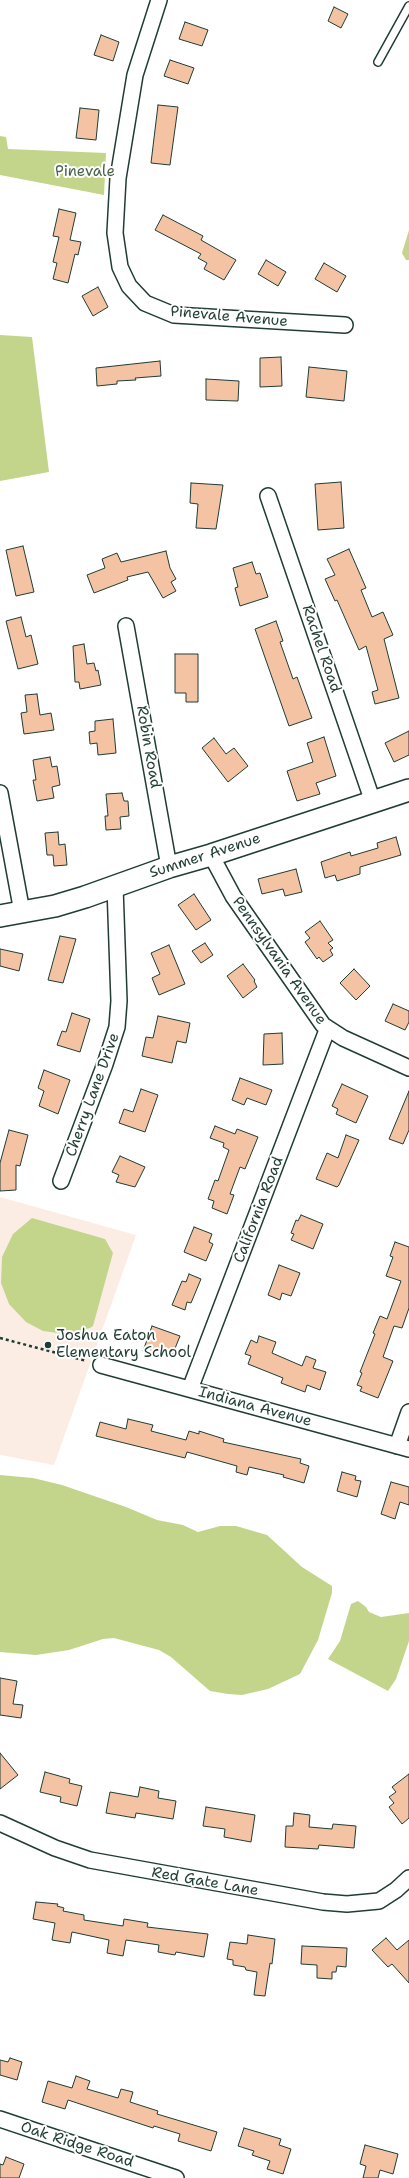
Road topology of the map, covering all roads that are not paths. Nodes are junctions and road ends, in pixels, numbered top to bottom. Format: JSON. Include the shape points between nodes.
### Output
{"nodes":[{"id":1,"x":159,"y":0,"type":"edge"},
{"id":2,"x":409,"y":6,"type":"edge"},
{"id":3,"x":406,"y":20,"type":"edge"},
{"id":4,"x":378,"y":62,"type":"dead end"},
{"id":5,"x":346,"y":325,"type":"dead end"},
{"id":6,"x":268,"y":496,"type":"dead end"},
{"id":7,"x":126,"y":626,"type":"dead end"},
{"id":8,"x":409,"y":790,"type":"edge"},
{"id":9,"x":0,"y":792,"type":"edge"},
{"id":10,"x":373,"y":802,"type":"junction"},
{"id":11,"x":211,"y":855,"type":"junction"},
{"id":12,"x":169,"y":867,"type":"junction"},
{"id":13,"x":115,"y":887,"type":"junction"},
{"id":14,"x":22,"y":912,"type":"junction"},
{"id":15,"x":0,"y":916,"type":"edge"},
{"id":16,"x":327,"y":1030,"type":"junction"},
{"id":17,"x":409,"y":1068,"type":"edge"},
{"id":18,"x":61,"y":1181,"type":"dead end"},
{"id":19,"x":102,"y":1365,"type":"road end"},
{"id":20,"x":190,"y":1390,"type":"junction"},
{"id":21,"x":409,"y":1412,"type":"edge"},
{"id":22,"x":403,"y":1448,"type":"edge"},
{"id":23,"x":0,"y":1823,"type":"edge"},
{"id":24,"x":409,"y":1878,"type":"edge"},
{"id":25,"x":0,"y":2120,"type":"edge"},
{"id":26,"x":176,"y":2178,"type":"edge"}],
"edges":[{"from":1,"to":5,"type":"street","name":"Pinevale Avenue","via":[[135,75],[118,178],[114,233],[120,267],[129,286],[145,303],[174,315]]},
{"from":2,"to":3,"type":"lane"},
{"from":3,"to":4,"type":"lane"},
{"from":6,"to":10,"type":"street","name":"Rachel Road"},
{"from":7,"to":12,"type":"street","name":"Robin Road"},
{"from":8,"to":10,"type":"street","name":"Summer Avenue"},
{"from":9,"to":14,"type":"street"},
{"from":10,"to":11,"type":"street","name":"Summer Avenue"},
{"from":11,"to":12,"type":"street","name":"Summer Avenue"},
{"from":11,"to":16,"type":"street","name":"Pennsylvania Avenue","via":[[233,896]]},
{"from":12,"to":13,"type":"street","name":"Summer Avenue"},
{"from":13,"to":14,"type":"street","name":"Summer Avenue","via":[[55,906]]},
{"from":13,"to":18,"type":"street","name":"Cherry Lane Drive","via":[[119,1001],[117,1027],[108,1058]]},
{"from":14,"to":15,"type":"street","name":"Summer Avenue"},
{"from":16,"to":17,"type":"street","name":"Pennsylvania Avenue"},
{"from":16,"to":20,"type":"street","name":"California Road"},
{"from":19,"to":20,"type":"street","name":"Indiana Avenue"},
{"from":20,"to":22,"type":"street","name":"Indiana Avenue"},
{"from":21,"to":22,"type":"street"},
{"from":23,"to":24,"type":"street","name":"Red Gate Lane","via":[[55,1848],[90,1860],[323,1902],[360,1904],[379,1901]]},
{"from":25,"to":26,"type":"street","name":"Oak Ridge Road"}]}
